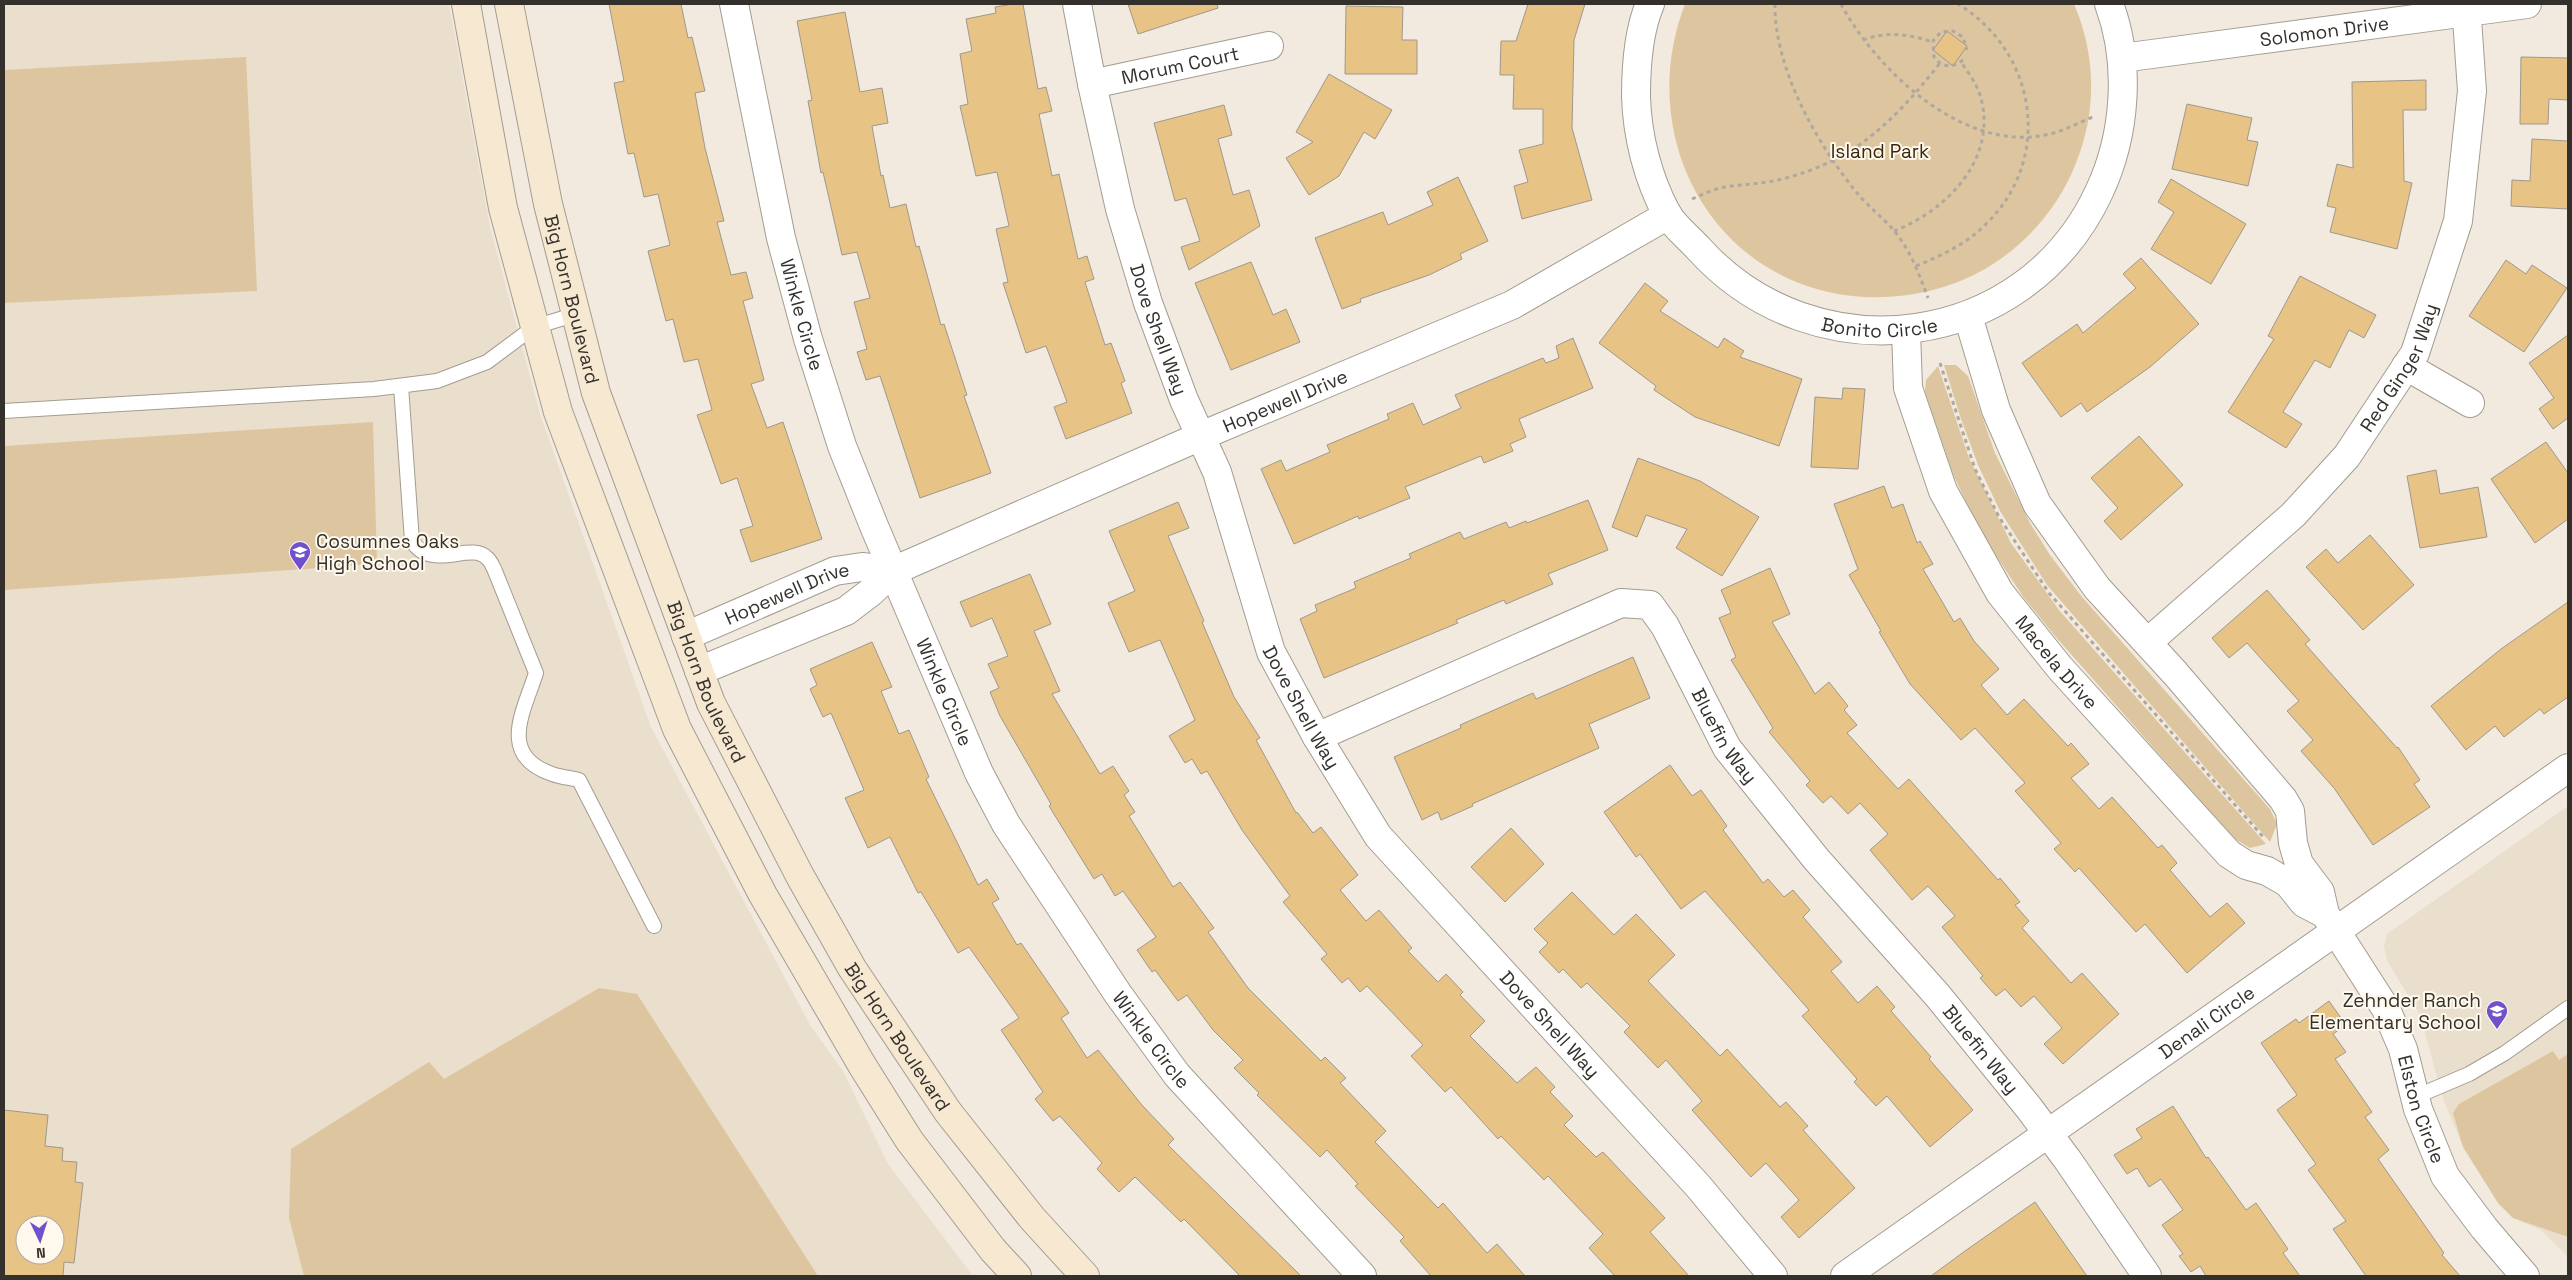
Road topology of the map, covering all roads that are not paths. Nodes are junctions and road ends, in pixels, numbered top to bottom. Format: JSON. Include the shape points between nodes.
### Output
{"nodes":[{"id":1,"x":466,"y":4,"type":"edge"},
{"id":2,"x":509,"y":4,"type":"edge"},
{"id":3,"x":734,"y":4,"type":"edge"},
{"id":4,"x":1077,"y":4,"type":"edge"},
{"id":5,"x":1650,"y":4,"type":"edge"},
{"id":6,"x":2109,"y":4,"type":"edge"},
{"id":7,"x":2526,"y":4,"type":"edge"},
{"id":8,"x":2467,"y":7,"type":"edge"},
{"id":9,"x":1269,"y":46,"type":"dead end"},
{"id":10,"x":2122,"y":58,"type":"junction"},
{"id":11,"x":1092,"y":84,"type":"junction"},
{"id":12,"x":1668,"y":215,"type":"junction"},
{"id":13,"x":577,"y":314,"type":"junction"},
{"id":14,"x":1968,"y":316,"type":"junction"},
{"id":15,"x":534,"y":327,"type":"junction"},
{"id":16,"x":1906,"y":331,"type":"junction"},
{"id":17,"x":2406,"y":366,"type":"junction"},
{"id":18,"x":401,"y":386,"type":"junction"},
{"id":19,"x":2470,"y":402,"type":"dead end"},
{"id":20,"x":4,"y":411,"type":"edge"},
{"id":21,"x":1201,"y":436,"type":"junction"},
{"id":22,"x":893,"y":571,"type":"junction"},
{"id":23,"x":686,"y":636,"type":"junction"},
{"id":24,"x":2148,"y":642,"type":"junction"},
{"id":25,"x":699,"y":671,"type":"junction"},
{"id":26,"x":1317,"y":737,"type":"junction"},
{"id":27,"x":2568,"y":768,"type":"edge"},
{"id":28,"x":2331,"y":923,"type":"junction"},
{"id":29,"x":654,"y":926,"type":"dead end"},
{"id":30,"x":2568,"y":1008,"type":"edge"},
{"id":31,"x":2415,"y":1097,"type":"junction"},
{"id":32,"x":2049,"y":1134,"type":"junction"},
{"id":33,"x":1017,"y":1276,"type":"edge"},
{"id":34,"x":1084,"y":1276,"type":"edge"},
{"id":35,"x":1362,"y":1276,"type":"edge"},
{"id":36,"x":1772,"y":1276,"type":"edge"},
{"id":37,"x":1846,"y":1276,"type":"edge"},
{"id":38,"x":2147,"y":1276,"type":"edge"},
{"id":39,"x":2525,"y":1276,"type":"edge"}],
"edges":[{"from":1,"to":15,"type":"main road","via":[[503,208]]},
{"from":2,"to":13,"type":"main road","name":"Big Horn Boulevard","via":[[548,204]]},
{"from":3,"to":22,"type":"street","name":"Winkle Circle","via":[[781,238],[808,339],[842,446]]},
{"from":4,"to":11,"type":"street","name":"Dove Shell Way"},
{"from":5,"to":12,"type":"street","name":"Bonito Circle","via":[[1636,70],[1637,121],[1649,171]]},
{"from":6,"to":10,"type":"street","name":"Bonito Circle"},
{"from":7,"to":8,"type":"street","name":"Solomon Drive"},
{"from":8,"to":10,"type":"street","name":"Solomon Drive"},
{"from":8,"to":17,"type":"street","name":"Red Ginger Way","via":[[2472,90],[2458,221],[2415,353]]},
{"from":9,"to":11,"type":"street","name":"Morum Court"},
{"from":10,"to":14,"type":"street","name":"Bonito Circle","via":[[2120,124],[2111,167],[2088,215],[2056,258],[2016,292]]},
{"from":11,"to":21,"type":"street","name":"Dove Shell Way","via":[[1120,209],[1148,303]]},
{"from":12,"to":16,"type":"street","name":"Bonito Circle","via":[[1714,266],[1760,300],[1838,328]]},
{"from":12,"to":21,"type":"street","name":"Hopewell Drive","via":[[1512,305]]},
{"from":13,"to":15,"type":"lane"},
{"from":13,"to":23,"type":"main road","name":"Big Horn Boulevard","via":[[596,392]]},
{"from":14,"to":16,"type":"street","name":"Bonito Circle","via":[[1938,326]]},
{"from":14,"to":24,"type":"street","via":[[1996,410],[2037,504],[2097,588]]},
{"from":15,"to":18,"type":"lane","via":[[487,362],[437,381]]},
{"from":15,"to":33,"type":"main road","via":[[558,412],[677,729],[763,896],[862,1065],[909,1140],[993,1250]]},
{"from":16,"to":28,"type":"street","name":"Macela Drive","via":[[1908,388],[1943,491],[2000,593],[2060,668],[2229,854],[2288,883],[2304,903]]},
{"from":17,"to":19,"type":"street"},
{"from":17,"to":24,"type":"street","name":"Red Ginger Way","via":[[2346,456],[2293,516]]},
{"from":18,"to":20,"type":"lane"},
{"from":18,"to":29,"type":"lane","via":[[412,541],[418,550],[432,555],[477,553],[487,557],[536,673],[519,720],[521,750],[534,765],[552,775],[579,780]]},
{"from":21,"to":22,"type":"street","name":"Hopewell Drive"},
{"from":21,"to":26,"type":"street","name":"Dove Shell Way","via":[[1217,472],[1271,652]]},
{"from":22,"to":23,"type":"street","name":"Hopewell Drive","via":[[862,567],[835,571]]},
{"from":22,"to":25,"type":"street","name":"Hopewell Drive","via":[[846,611]]},
{"from":22,"to":35,"type":"street","name":"Winkle Circle","via":[[983,782],[1006,824],[1118,994],[1177,1075]]},
{"from":23,"to":25,"type":"main road","name":"Big Horn Boulevard"},
{"from":24,"to":28,"type":"street","via":[[2283,799],[2290,811],[2299,864],[2320,892]]},
{"from":25,"to":34,"type":"main road","name":"Big Horn Boulevard","via":[[711,703],[764,807],[852,968],[948,1112],[1032,1218]]},
{"from":26,"to":32,"type":"street","name":"Bluefin Way","via":[[1621,602],[1650,605],[1665,626],[1727,748],[1817,860],[1938,996]]},
{"from":26,"to":36,"type":"street","name":"Dove Shell Way","via":[[1378,836],[1698,1186]]},
{"from":27,"to":28,"type":"street","name":"Denali Circle"},
{"from":28,"to":31,"type":"street","name":"Elston Circle","via":[[2386,1009],[2403,1049]]},
{"from":28,"to":32,"type":"street","name":"Denali Circle"},
{"from":30,"to":31,"type":"lane","via":[[2469,1074]]},
{"from":31,"to":39,"type":"street","name":"Elston Circle","via":[[2445,1176]]},
{"from":32,"to":37,"type":"street","name":"Denali Circle"},
{"from":32,"to":38,"type":"street"}]}
